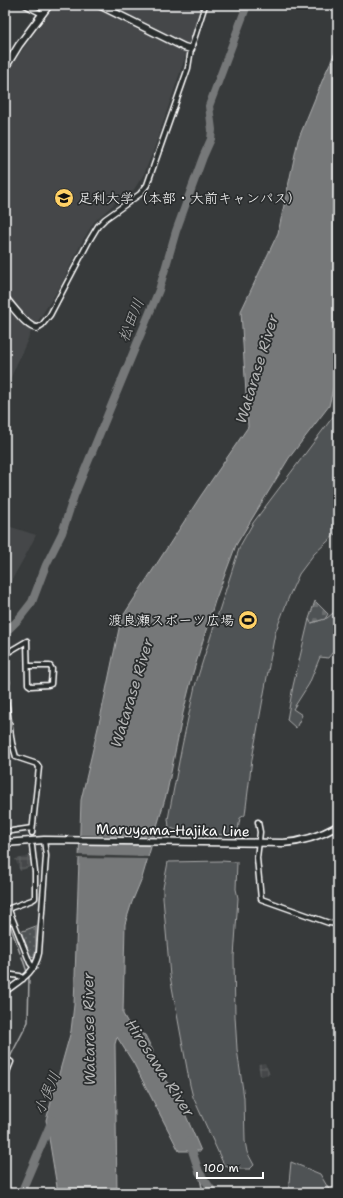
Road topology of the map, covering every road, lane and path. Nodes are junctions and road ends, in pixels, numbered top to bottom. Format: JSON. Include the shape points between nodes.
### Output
{"nodes":[{"id":1,"x":25,"y":5,"type":"edge"},
{"id":2,"x":48,"y":5,"type":"edge"},
{"id":3,"x":99,"y":5,"type":"edge"},
{"id":4,"x":205,"y":5,"type":"edge"},
{"id":5,"x":42,"y":14,"type":"junction"},
{"id":6,"x":191,"y":49,"type":"junction"},
{"id":7,"x":5,"y":68,"type":"edge"},
{"id":8,"x":5,"y":298,"type":"edge"},
{"id":9,"x":37,"y":328,"type":"joint"},
{"id":10,"x":5,"y":654,"type":"edge"},
{"id":11,"x":28,"y":666,"type":"junction"},
{"id":12,"x":5,"y":669,"type":"edge"},
{"id":13,"x":12,"y":743,"type":"junction"},
{"id":14,"x":5,"y":744,"type":"edge"},
{"id":15,"x":258,"y":822,"type":"dead end"},
{"id":16,"x":338,"y":826,"type":"edge"},
{"id":17,"x":5,"y":832,"type":"edge"},
{"id":18,"x":47,"y":840,"type":"junction"},
{"id":19,"x":5,"y":843,"type":"edge"},
{"id":20,"x":256,"y":843,"type":"junction"},
{"id":21,"x":32,"y":846,"type":"dead end"},
{"id":22,"x":13,"y":921,"type":"junction"},
{"id":23,"x":5,"y":923,"type":"edge"},
{"id":24,"x":338,"y":924,"type":"edge"},
{"id":25,"x":34,"y":968,"type":"junction"},
{"id":26,"x":5,"y":974,"type":"edge"},
{"id":27,"x":23,"y":978,"type":"junction"},
{"id":28,"x":5,"y":992,"type":"edge"},
{"id":29,"x":5,"y":1058,"type":"edge"},
{"id":30,"x":5,"y":1077,"type":"edge"}],
"edges":[{"from":1,"to":5,"type":"street"},
{"from":2,"to":5,"type":"main road"},
{"from":3,"to":6,"type":"main road"},
{"from":4,"to":6,"type":"street"},
{"from":5,"to":7,"type":"main road"},
{"from":6,"to":9,"type":"street","via":[[188,68],[147,185],[140,194],[98,226],[50,315]]},
{"from":8,"to":9,"type":"main road","via":[[27,323]]},
{"from":10,"to":11,"type":"street","via":[[27,641]]},
{"from":11,"to":11,"type":"street","via":[[28,684],[51,684],[50,666]]},
{"from":12,"to":13,"type":"street","via":[[5,693]]},
{"from":13,"to":14,"type":"street"},
{"from":13,"to":17,"type":"street","via":[[16,757],[39,767],[32,830]]},
{"from":15,"to":20,"type":"street","via":[[260,827]]},
{"from":16,"to":20,"type":"main road","name":"Maruyama-Hajika Line","via":[[315,838],[299,842]]},
{"from":18,"to":19,"type":"main road","name":"Maruyama-Hajika Line"},
{"from":18,"to":20,"type":"main road","name":"Maruyama-Hajika Line"},
{"from":18,"to":25,"type":"street","via":[[39,953]]},
{"from":20,"to":24,"type":"street","via":[[261,899]]},
{"from":21,"to":22,"type":"street","via":[[34,898],[10,908]]},
{"from":22,"to":23,"type":"street"},
{"from":22,"to":25,"type":"street"},
{"from":25,"to":27,"type":"street"},
{"from":26,"to":27,"type":"street"},
{"from":27,"to":28,"type":"street"},
{"from":29,"to":30,"type":"street","via":[[11,1062]]}]}
